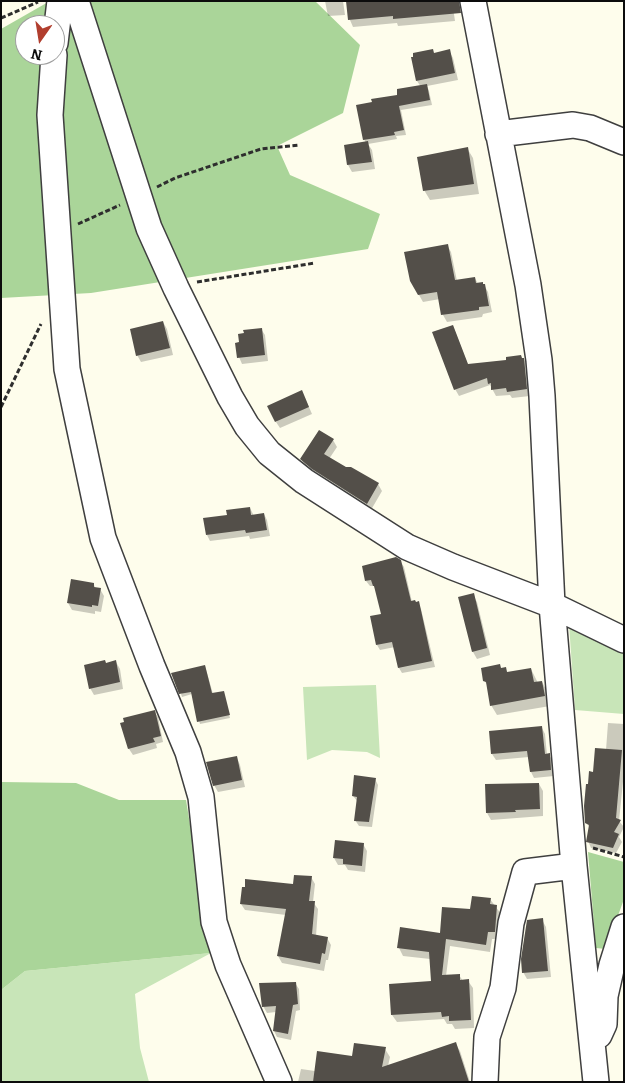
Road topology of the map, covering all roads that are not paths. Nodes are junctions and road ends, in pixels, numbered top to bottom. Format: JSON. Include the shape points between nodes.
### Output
{"nodes":[{"id":1,"x":60,"y":1,"type":"edge"},
{"id":2,"x":76,"y":1,"type":"edge"},
{"id":3,"x":473,"y":1,"type":"edge"},
{"id":4,"x":58,"y":15,"type":"edge"},
{"id":5,"x":53,"y":65,"type":"edge"},
{"id":6,"x":498,"y":134,"type":"junction"},
{"id":7,"x":624,"y":142,"type":"edge"},
{"id":8,"x":552,"y":605,"type":"junction"},
{"id":9,"x":624,"y":640,"type":"edge"},
{"id":10,"x":581,"y":857,"type":"junction"},
{"id":11,"x":624,"y":926,"type":"edge"},
{"id":12,"x":614,"y":996,"type":"edge"},
{"id":13,"x":591,"y":1042,"type":"junction"},
{"id":14,"x":279,"y":1082,"type":"edge"},
{"id":15,"x":485,"y":1082,"type":"edge"},
{"id":16,"x":596,"y":1082,"type":"edge"}],
"edges":[{"from":1,"to":4,"type":"street"},
{"from":2,"to":8,"type":"street","via":[[149,228],[247,426],[284,466],[407,547]]},
{"from":3,"to":6,"type":"street"},
{"from":5,"to":14,"type":"street","via":[[50,115],[67,369],[103,538],[188,752],[200,797],[214,922],[228,965]]},
{"from":6,"to":7,"type":"street","via":[[573,125],[590,128]]},
{"from":6,"to":8,"type":"street","via":[[528,285],[539,360]]},
{"from":8,"to":9,"type":"street"},
{"from":8,"to":10,"type":"street"},
{"from":10,"to":13,"type":"street"},
{"from":10,"to":15,"type":"street","via":[[525,872],[511,924],[503,988],[487,1037]]},
{"from":11,"to":12,"type":"street","via":[[612,965]]},
{"from":12,"to":13,"type":"street","via":[[600,1034]]},
{"from":13,"to":16,"type":"street"}]}
